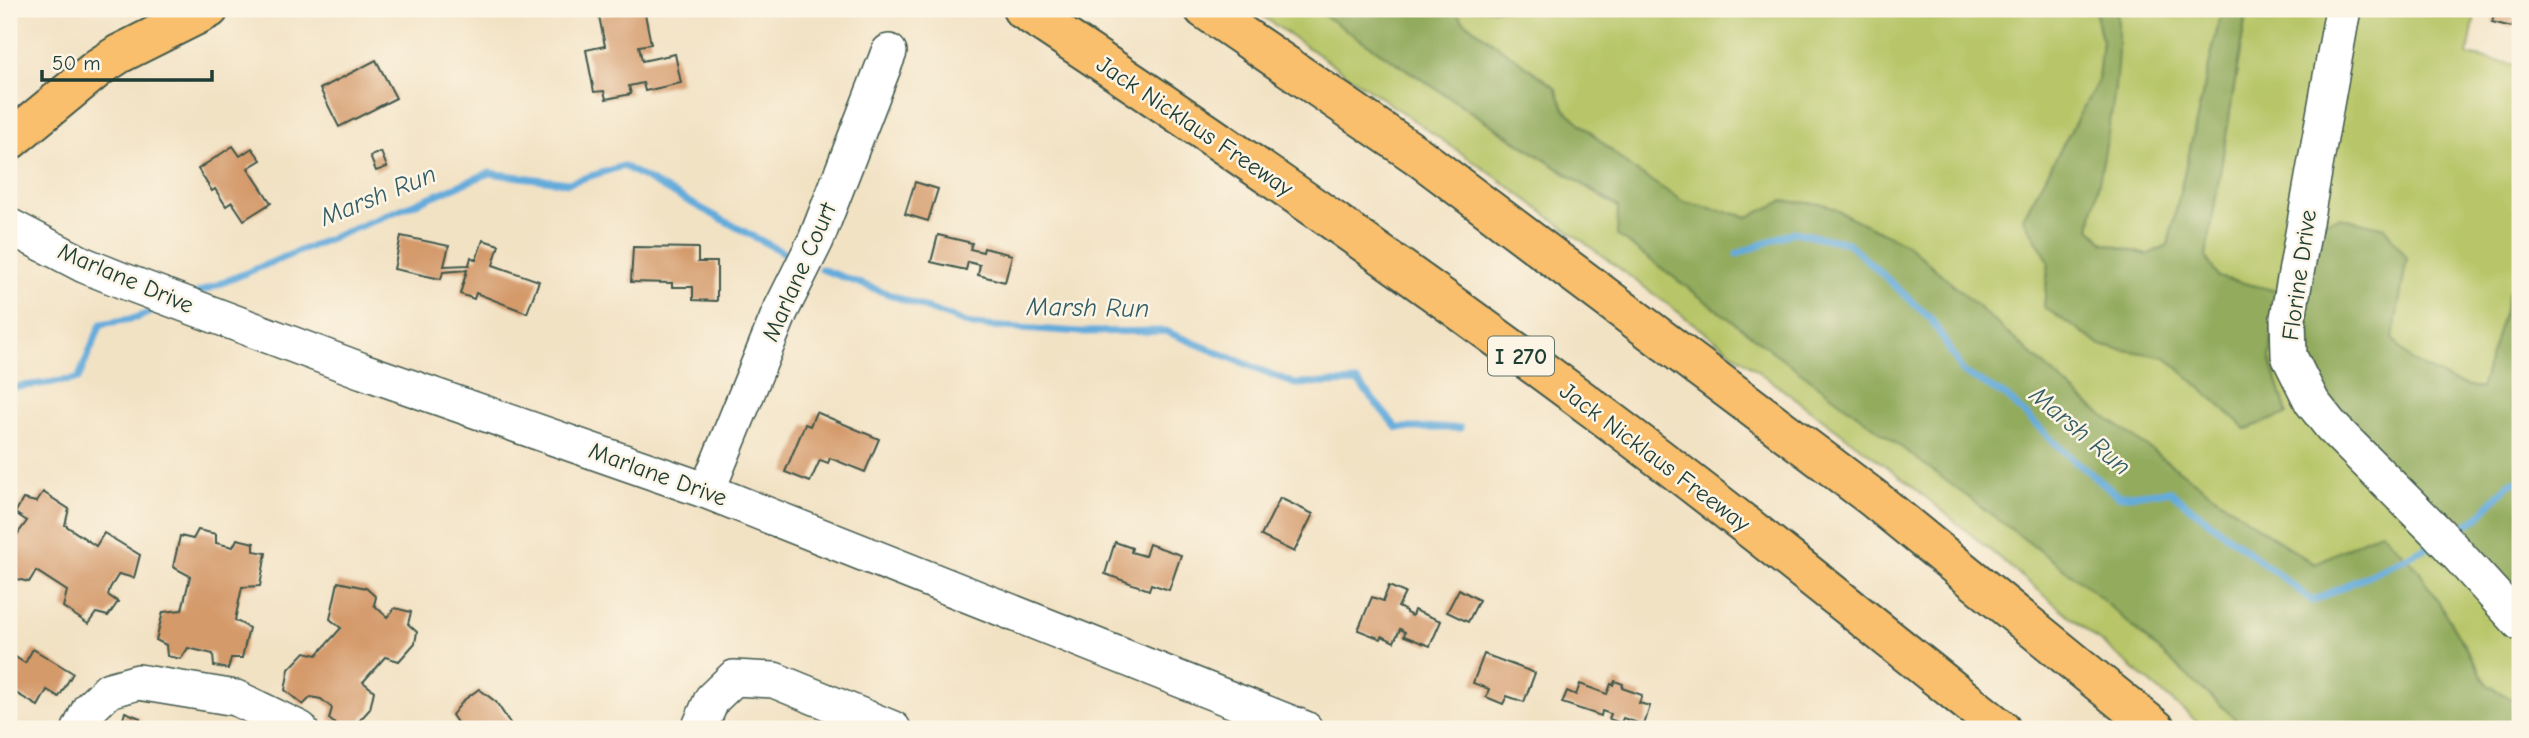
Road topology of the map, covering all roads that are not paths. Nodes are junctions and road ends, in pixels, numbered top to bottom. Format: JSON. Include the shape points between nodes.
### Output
{"nodes":[{"id":1,"x":209,"y":9,"type":"edge"},
{"id":2,"x":1022,"y":9,"type":"edge"},
{"id":3,"x":1204,"y":9,"type":"edge"},
{"id":4,"x":2343,"y":9,"type":"edge"},
{"id":5,"x":889,"y":52,"type":"dead end"},
{"id":6,"x":9,"y":141,"type":"edge"},
{"id":7,"x":9,"y":226,"type":"edge"},
{"id":8,"x":707,"y":491,"type":"junction"},
{"id":9,"x":2520,"y":623,"type":"edge"},
{"id":10,"x":80,"y":729,"type":"edge"},
{"id":11,"x":300,"y":729,"type":"edge"},
{"id":12,"x":699,"y":729,"type":"edge"},
{"id":13,"x":893,"y":729,"type":"edge"},
{"id":14,"x":1305,"y":729,"type":"edge"},
{"id":15,"x":2001,"y":729,"type":"edge"},
{"id":16,"x":2155,"y":729,"type":"edge"}],
"edges":[{"from":1,"to":6,"type":"main road","via":[[119,54]]},
{"from":2,"to":15,"type":"main road","name":"Jack Nicklaus Freeway","number":"I 270","via":[[1357,237],[1588,405]]},
{"from":3,"to":16,"type":"main road","via":[[1418,156],[1841,473]]},
{"from":4,"to":9,"type":"street","name":"Florine Drive","via":[[2288,318],[2289,356],[2330,426]]},
{"from":5,"to":8,"type":"street","name":"Marlane Court","via":[[816,240],[780,312]]},
{"from":7,"to":8,"type":"street","name":"Marlane Drive","via":[[85,265],[173,299]]},
{"from":8,"to":14,"type":"street","name":"Marlane Drive"},
{"from":10,"to":11,"type":"street","via":[[90,708],[109,690],[138,682],[236,698]]},
{"from":12,"to":13,"type":"street","via":[[712,699],[734,678],[774,680]]}]}
